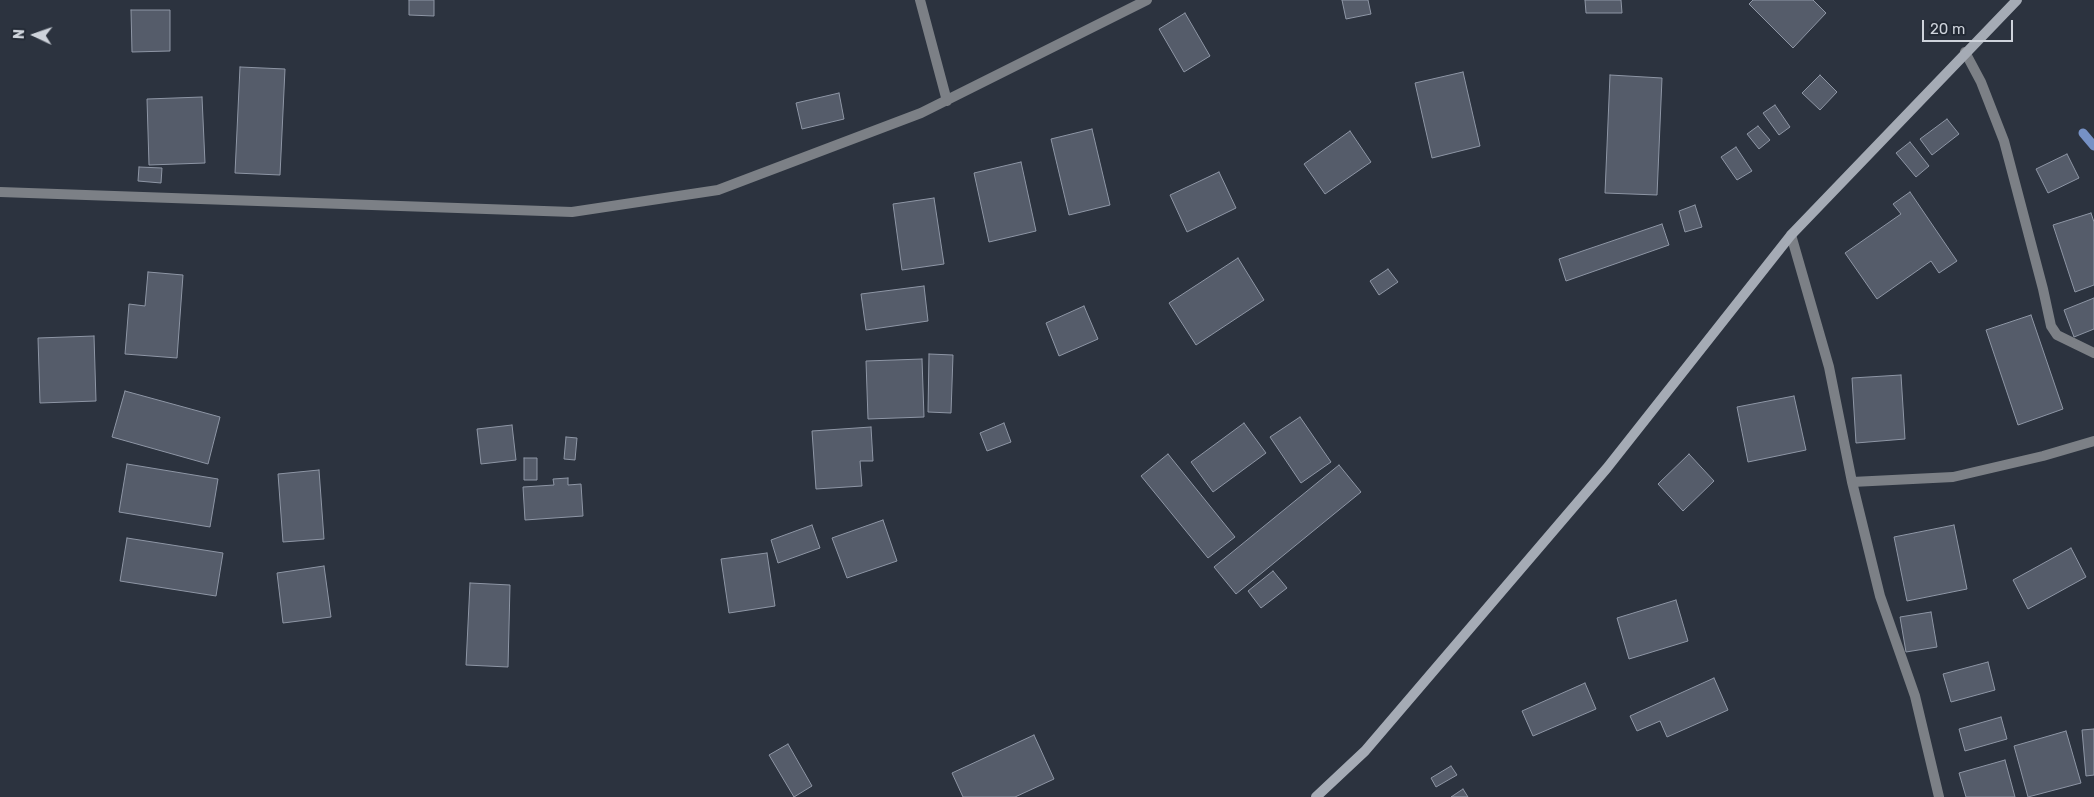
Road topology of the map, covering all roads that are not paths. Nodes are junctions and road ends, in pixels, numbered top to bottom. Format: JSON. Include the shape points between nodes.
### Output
{"nodes":[{"id":1,"x":920,"y":0,"type":"edge"},
{"id":2,"x":1147,"y":0,"type":"edge"},
{"id":3,"x":2017,"y":0,"type":"edge"},
{"id":4,"x":1965,"y":52,"type":"junction"},
{"id":5,"x":946,"y":100,"type":"junction"},
{"id":6,"x":0,"y":192,"type":"edge"},
{"id":7,"x":1791,"y":235,"type":"junction"},
{"id":8,"x":2094,"y":352,"type":"edge"},
{"id":9,"x":2094,"y":441,"type":"edge"},
{"id":10,"x":1852,"y":482,"type":"junction"},
{"id":11,"x":1316,"y":797,"type":"edge"},
{"id":12,"x":1939,"y":797,"type":"edge"}],
"edges":[{"from":1,"to":5,"type":"street"},
{"from":2,"to":5,"type":"street"},
{"from":3,"to":4,"type":"main road"},
{"from":4,"to":7,"type":"main road"},
{"from":4,"to":8,"type":"street","via":[[2004,141],[2051,326],[2057,335]]},
{"from":5,"to":6,"type":"street","via":[[921,113],[718,190],[572,212]]},
{"from":7,"to":10,"type":"street","via":[[1829,367]]},
{"from":7,"to":11,"type":"main road","via":[[1607,468],[1365,751]]},
{"from":9,"to":10,"type":"street","via":[[1953,477]]},
{"from":10,"to":12,"type":"street","via":[[1880,596],[1915,696]]}]}
